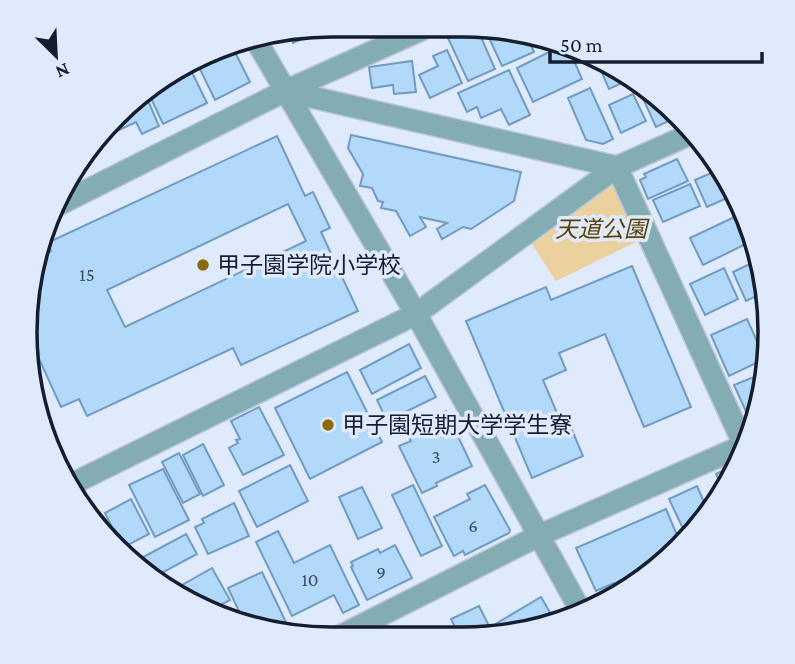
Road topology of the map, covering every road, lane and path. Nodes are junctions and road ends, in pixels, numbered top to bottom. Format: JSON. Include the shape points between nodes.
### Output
{"nodes":[{"id":1,"x":405,"y":37,"type":"edge"},
{"id":2,"x":259,"y":46,"type":"edge"},
{"id":3,"x":285,"y":91,"type":"junction"},
{"id":4,"x":685,"y":137,"type":"edge"},
{"id":5,"x":617,"y":167,"type":"junction"},
{"id":6,"x":67,"y":200,"type":"edge"},
{"id":7,"x":416,"y":314,"type":"junction"},
{"id":8,"x":741,"y":433,"type":"edge"},
{"id":9,"x":734,"y":449,"type":"edge"},
{"id":10,"x":77,"y":482,"type":"edge"},
{"id":11,"x":540,"y":535,"type":"junction"},
{"id":12,"x":577,"y":604,"type":"edge"},
{"id":13,"x":358,"y":627,"type":"edge"}],
"edges":[{"from":1,"to":3,"type":"street"},
{"from":2,"to":3,"type":"street"},
{"from":3,"to":5,"type":"street"},
{"from":3,"to":6,"type":"street"},
{"from":3,"to":7,"type":"street"},
{"from":4,"to":5,"type":"street"},
{"from":5,"to":7,"type":"street"},
{"from":5,"to":8,"type":"street"},
{"from":7,"to":10,"type":"street"},
{"from":7,"to":11,"type":"street"},
{"from":9,"to":11,"type":"street"},
{"from":11,"to":12,"type":"street"},
{"from":11,"to":13,"type":"street"}]}
